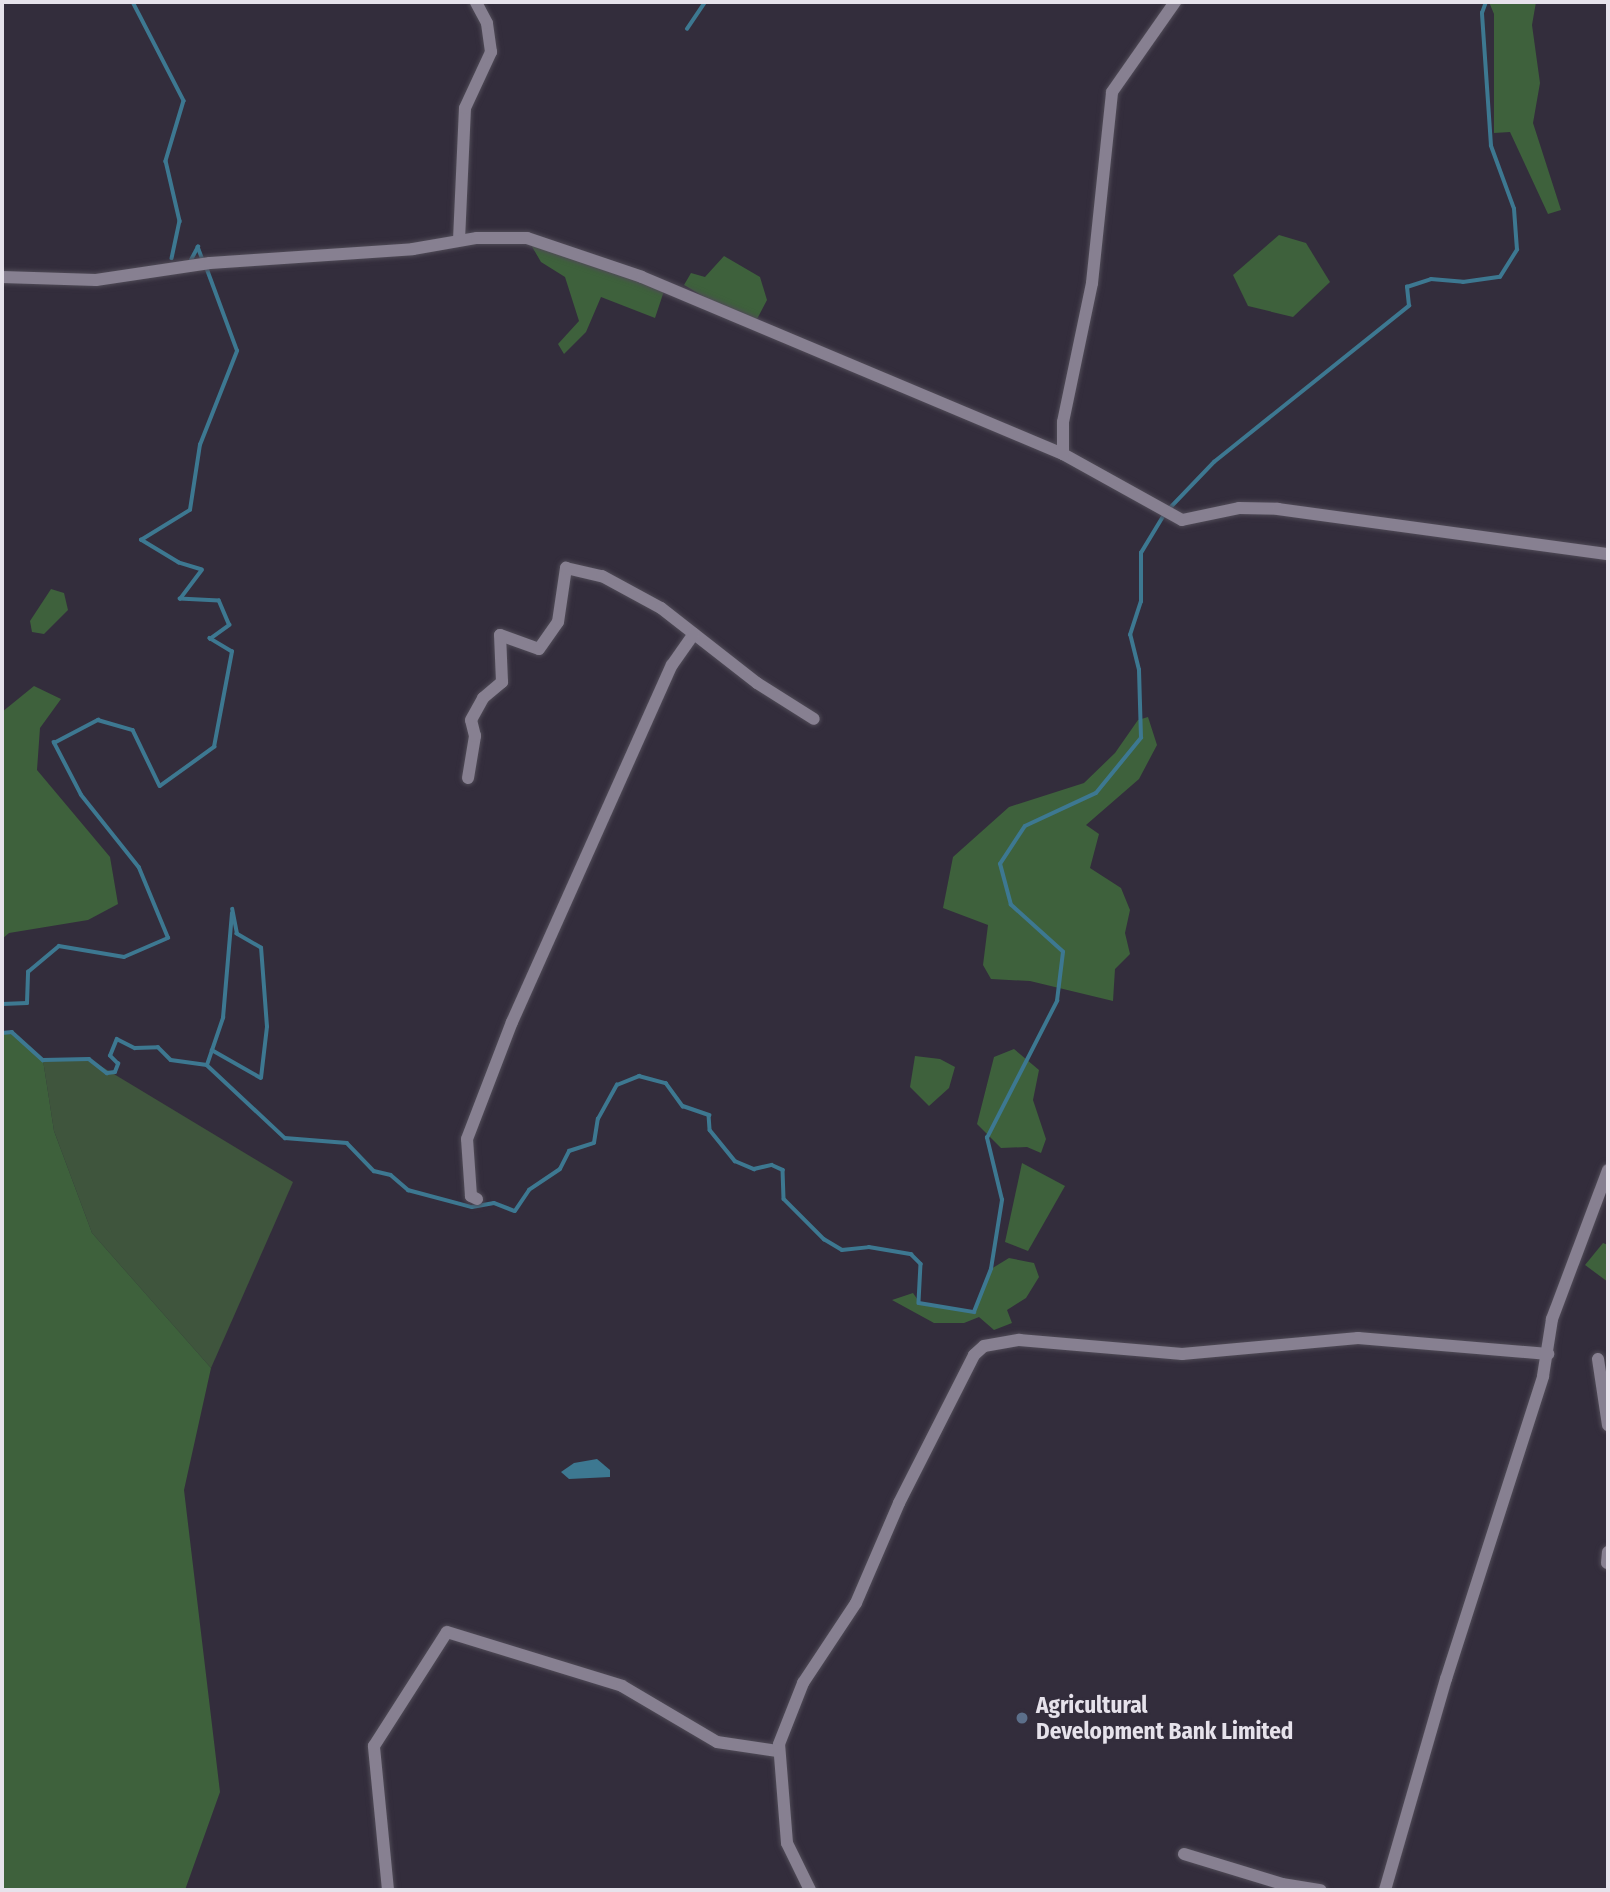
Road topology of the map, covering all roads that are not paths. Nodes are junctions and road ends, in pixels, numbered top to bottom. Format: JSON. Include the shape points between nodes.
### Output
{"nodes":[{"id":1,"x":476,"y":2,"type":"edge"},
{"id":2,"x":1175,"y":2,"type":"edge"},
{"id":3,"x":459,"y":240,"type":"junction"},
{"id":4,"x":2,"y":277,"type":"edge"},
{"id":5,"x":1063,"y":454,"type":"junction"},
{"id":6,"x":1608,"y":554,"type":"edge"},
{"id":7,"x":694,"y":634,"type":"junction"},
{"id":8,"x":814,"y":719,"type":"dead end"},
{"id":9,"x":468,"y":778,"type":"dead end"},
{"id":10,"x":1608,"y":1170,"type":"edge"},
{"id":11,"x":477,"y":1199,"type":"dead end"},
{"id":12,"x":1548,"y":1354,"type":"junction"},
{"id":13,"x":1598,"y":1359,"type":"dead end"},
{"id":14,"x":1608,"y":1425,"type":"edge"},
{"id":15,"x":777,"y":1751,"type":"junction"},
{"id":16,"x":1184,"y":1854,"type":"dead end"},
{"id":17,"x":388,"y":1890,"type":"edge"},
{"id":18,"x":810,"y":1890,"type":"edge"},
{"id":19,"x":1321,"y":1890,"type":"edge"},
{"id":20,"x":1385,"y":1890,"type":"edge"}],
"edges":[{"from":1,"to":3,"type":"street","via":[[486,23],[491,52],[465,108]]},
{"from":2,"to":5,"type":"street","via":[[1112,92],[1092,283],[1063,422]]},
{"from":3,"to":4,"type":"street","via":[[413,248],[203,264],[96,280]]},
{"from":3,"to":5,"type":"street","via":[[527,238],[642,276]]},
{"from":5,"to":6,"type":"street","via":[[1182,520],[1239,508],[1278,509]]},
{"from":7,"to":8,"type":"street","via":[[757,683]]},
{"from":7,"to":9,"type":"street","via":[[661,608],[603,576],[566,568],[558,622],[539,649],[500,635],[502,682],[483,698],[471,720],[475,736]]},
{"from":7,"to":11,"type":"street","via":[[660,691],[512,1022],[467,1139],[471,1196]]},
{"from":10,"to":12,"type":"street","via":[[1552,1319]]},
{"from":12,"to":15,"type":"street","via":[[1358,1338],[1182,1354],[991,1341],[974,1355],[899,1503],[856,1603],[803,1683]]},
{"from":12,"to":20,"type":"street"},
{"from":13,"to":14,"type":"street"},
{"from":15,"to":17,"type":"street","via":[[717,1742],[622,1686],[447,1632],[374,1746]]},
{"from":15,"to":18,"type":"street","via":[[787,1843]]},
{"from":16,"to":19,"type":"street","via":[[1282,1884]]}]}
